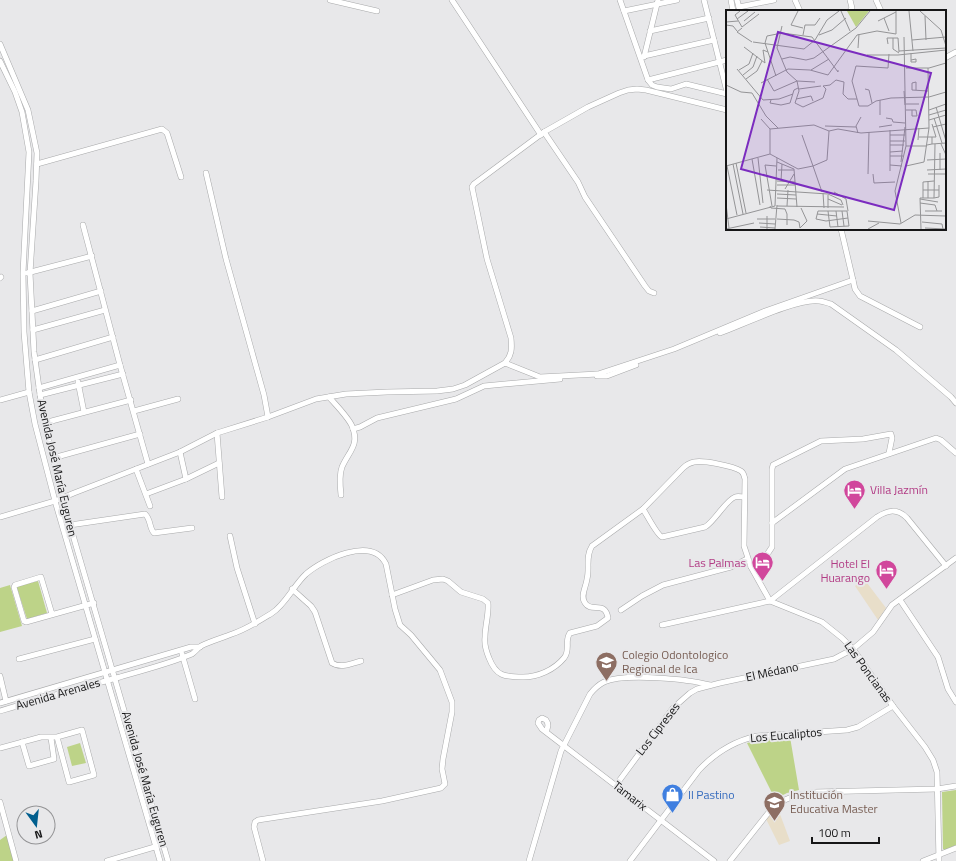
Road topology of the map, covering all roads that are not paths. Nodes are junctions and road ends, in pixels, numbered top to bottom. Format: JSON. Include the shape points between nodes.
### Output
{"nodes":[{"id":1,"x":330,"y":0,"type":"edge"},
{"id":2,"x":452,"y":0,"type":"edge"},
{"id":3,"x":620,"y":0,"type":"edge"},
{"id":4,"x":677,"y":0,"type":"edge"},
{"id":5,"x":704,"y":0,"type":"edge"},
{"id":6,"x":731,"y":0,"type":"edge"},
{"id":7,"x":738,"y":0,"type":"edge"},
{"id":8,"x":774,"y":0,"type":"edge"},
{"id":9,"x":795,"y":0,"type":"edge"},
{"id":10,"x":850,"y":0,"type":"edge"},
{"id":11,"x":876,"y":0,"type":"edge"},
{"id":12,"x":658,"y":2,"type":"edge"},
{"id":13,"x":740,"y":9,"type":"edge"},
{"id":14,"x":733,"y":10,"type":"edge"},
{"id":15,"x":800,"y":10,"type":"edge"},
{"id":16,"x":851,"y":10,"type":"edge"},
{"id":17,"x":881,"y":10,"type":"edge"},
{"id":18,"x":376,"y":11,"type":"dead end"},
{"id":19,"x":624,"y":11,"type":"junction"},
{"id":20,"x":709,"y":18,"type":"junction"},
{"id":21,"x":650,"y":31,"type":"junction"},
{"id":22,"x":714,"y":40,"type":"junction"},
{"id":23,"x":0,"y":44,"type":"edge"},
{"id":24,"x":2,"y":51,"type":"edge"},
{"id":25,"x":956,"y":52,"type":"edge"},
{"id":26,"x":644,"y":56,"type":"junction"},
{"id":27,"x":946,"y":57,"type":"edge"},
{"id":28,"x":726,"y":60,"type":"edge"},
{"id":29,"x":0,"y":61,"type":"edge"},
{"id":30,"x":720,"y":62,"type":"junction"},
{"id":31,"x":642,"y":64,"type":"junction"},
{"id":32,"x":648,"y":80,"type":"junction"},
{"id":33,"x":726,"y":89,"type":"edge"},
{"id":34,"x":726,"y":93,"type":"edge"},
{"id":35,"x":726,"y":110,"type":"edge"},
{"id":36,"x":542,"y":134,"type":"junction"},
{"id":37,"x":38,"y":164,"type":"junction"},
{"id":38,"x":206,"y":173,"type":"dead end"},
{"id":39,"x":181,"y":177,"type":"dead end"},
{"id":40,"x":83,"y":225,"type":"dead end"},
{"id":41,"x":841,"y":230,"type":"edge"},
{"id":42,"x":92,"y":256,"type":"junction"},
{"id":43,"x":23,"y":273,"type":"junction"},
{"id":44,"x":30,"y":273,"type":"junction"},
{"id":45,"x":853,"y":280,"type":"junction"},
{"id":46,"x":101,"y":291,"type":"junction"},
{"id":47,"x":654,"y":293,"type":"dead end"},
{"id":48,"x":105,"y":310,"type":"junction"},
{"id":49,"x":32,"y":311,"type":"junction"},
{"id":50,"x":920,"y":327,"type":"dead end"},
{"id":51,"x":33,"y":330,"type":"junction"},
{"id":52,"x":113,"y":337,"type":"junction"},
{"id":53,"x":35,"y":360,"type":"junction"},
{"id":54,"x":505,"y":363,"type":"junction"},
{"id":55,"x":120,"y":365,"type":"junction"},
{"id":56,"x":123,"y":374,"type":"junction"},
{"id":57,"x":77,"y":378,"type":"junction"},
{"id":58,"x":79,"y":385,"type":"junction"},
{"id":59,"x":39,"y":388,"type":"junction"},
{"id":60,"x":28,"y":392,"type":"junction"},
{"id":61,"x":40,"y":395,"type":"junction"},
{"id":62,"x":329,"y":397,"type":"junction"},
{"id":63,"x":178,"y":399,"type":"dead end"},
{"id":64,"x":0,"y":400,"type":"edge"},
{"id":65,"x":131,"y":400,"type":"junction"},
{"id":66,"x":956,"y":403,"type":"edge"},
{"id":67,"x":134,"y":411,"type":"junction"},
{"id":68,"x":84,"y":412,"type":"junction"},
{"id":69,"x":268,"y":417,"type":"junction"},
{"id":70,"x":44,"y":423,"type":"junction"},
{"id":71,"x":353,"y":429,"type":"junction"},
{"id":72,"x":217,"y":433,"type":"junction"},
{"id":73,"x":140,"y":434,"type":"junction"},
{"id":74,"x":180,"y":452,"type":"junction"},
{"id":75,"x":889,"y":453,"type":"junction"},
{"id":76,"x":956,"y":453,"type":"edge"},
{"id":77,"x":53,"y":458,"type":"junction"},
{"id":78,"x":219,"y":463,"type":"junction"},
{"id":79,"x":148,"y":464,"type":"junction"},
{"id":80,"x":136,"y":469,"type":"junction"},
{"id":81,"x":186,"y":479,"type":"junction"},
{"id":82,"x":146,"y":494,"type":"junction"},
{"id":83,"x":341,"y":495,"type":"dead end"},
{"id":84,"x":222,"y":497,"type":"dead end"},
{"id":85,"x":63,"y":498,"type":"junction"},
{"id":86,"x":744,"y":498,"type":"junction"},
{"id":87,"x":56,"y":501,"type":"junction"},
{"id":88,"x":150,"y":506,"type":"dead end"},
{"id":89,"x":643,"y":509,"type":"junction"},
{"id":90,"x":0,"y":517,"type":"edge"},
{"id":91,"x":772,"y":523,"type":"junction"},
{"id":92,"x":70,"y":525,"type":"junction"},
{"id":93,"x":192,"y":528,"type":"dead end"},
{"id":94,"x":230,"y":536,"type":"dead end"},
{"id":95,"x":956,"y":558,"type":"edge"},
{"id":96,"x":747,"y":559,"type":"junction"},
{"id":97,"x":946,"y":566,"type":"junction"},
{"id":98,"x":751,"y":567,"type":"junction"},
{"id":99,"x":292,"y":589,"type":"junction"},
{"id":100,"x":392,"y":595,"type":"junction"},
{"id":101,"x":900,"y":600,"type":"junction"},
{"id":102,"x":770,"y":602,"type":"junction"},
{"id":103,"x":94,"y":603,"type":"junction"},
{"id":104,"x":86,"y":605,"type":"junction"},
{"id":105,"x":621,"y":610,"type":"dead end"},
{"id":106,"x":52,"y":614,"type":"junction"},
{"id":107,"x":255,"y":624,"type":"junction"},
{"id":108,"x":662,"y":625,"type":"dead end"},
{"id":109,"x":95,"y":639,"type":"junction"},
{"id":110,"x":200,"y":647,"type":"junction"},
{"id":111,"x":853,"y":649,"type":"junction"},
{"id":112,"x":181,"y":651,"type":"junction"},
{"id":113,"x":183,"y":657,"type":"junction"},
{"id":114,"x":20,"y":659,"type":"dead end"},
{"id":115,"x":361,"y":660,"type":"dead end"},
{"id":116,"x":113,"y":670,"type":"junction"},
{"id":117,"x":104,"y":673,"type":"junction"},
{"id":118,"x":0,"y":676,"type":"edge"},
{"id":119,"x":115,"y":678,"type":"junction"},
{"id":120,"x":106,"y":680,"type":"junction"},
{"id":121,"x":710,"y":686,"type":"junction"},
{"id":122,"x":195,"y":699,"type":"dead end"},
{"id":123,"x":6,"y":701,"type":"junction"},
{"id":124,"x":0,"y":702,"type":"edge"},
{"id":125,"x":956,"y":702,"type":"edge"},
{"id":126,"x":893,"y":706,"type":"junction"},
{"id":127,"x":0,"y":710,"type":"edge"},
{"id":128,"x":546,"y":732,"type":"dead end"},
{"id":129,"x":51,"y":738,"type":"junction"},
{"id":130,"x":57,"y":738,"type":"junction"},
{"id":131,"x":22,"y":742,"type":"junction"},
{"id":132,"x":564,"y":745,"type":"junction"},
{"id":133,"x":0,"y":748,"type":"edge"},
{"id":134,"x":616,"y":785,"type":"junction"},
{"id":135,"x":956,"y":786,"type":"edge"},
{"id":136,"x":937,"y":789,"type":"junction"},
{"id":137,"x":0,"y":802,"type":"edge"},
{"id":138,"x":662,"y":821,"type":"junction"},
{"id":139,"x":163,"y":844,"type":"junction"},
{"id":140,"x":156,"y":847,"type":"junction"},
{"id":141,"x":956,"y":848,"type":"edge"},
{"id":142,"x":940,"y":854,"type":"junction"},
{"id":143,"x":16,"y":861,"type":"edge"},
{"id":144,"x":107,"y":861,"type":"edge"},
{"id":145,"x":160,"y":861,"type":"edge"},
{"id":146,"x":168,"y":861,"type":"edge"},
{"id":147,"x":263,"y":861,"type":"edge"},
{"id":148,"x":529,"y":861,"type":"edge"},
{"id":149,"x":630,"y":861,"type":"edge"},
{"id":150,"x":714,"y":861,"type":"edge"},
{"id":151,"x":730,"y":861,"type":"edge"},
{"id":152,"x":923,"y":861,"type":"edge"},
{"id":153,"x":939,"y":861,"type":"edge"},
{"id":154,"x":944,"y":861,"type":"edge"}],
"edges":[{"from":1,"to":18,"type":"street"},
{"from":2,"to":36,"type":"street"},
{"from":3,"to":19,"type":"street"},
{"from":4,"to":12,"type":"street"},
{"from":5,"to":20,"type":"street"},
{"from":6,"to":14,"type":"street"},
{"from":7,"to":13,"type":"street"},
{"from":8,"to":13,"type":"street"},
{"from":9,"to":15,"type":"street"},
{"from":10,"to":16,"type":"street"},
{"from":11,"to":17,"type":"street"},
{"from":12,"to":19,"type":"street"},
{"from":12,"to":21,"type":"street"},
{"from":19,"to":31,"type":"street"},
{"from":20,"to":21,"type":"street"},
{"from":20,"to":22,"type":"street"},
{"from":21,"to":26,"type":"street"},
{"from":22,"to":26,"type":"street"},
{"from":22,"to":30,"type":"street"},
{"from":23,"to":24,"type":"street","name":"Avenida José María Euguren"},
{"from":24,"to":37,"type":"street","name":"Avenida José María Euguren","via":[[28,110]]},
{"from":25,"to":27,"type":"street"},
{"from":26,"to":31,"type":"street"},
{"from":28,"to":30,"type":"street"},
{"from":29,"to":43,"type":"street","name":"Avenida José María Euguren","via":[[22,112],[29,152]]},
{"from":30,"to":32,"type":"street"},
{"from":30,"to":33,"type":"street"},
{"from":31,"to":32,"type":"street"},
{"from":32,"to":34,"type":"street","via":[[657,87],[670,88],[686,84]]},
{"from":35,"to":36,"type":"street","via":[[646,90],[628,90],[588,106]]},
{"from":36,"to":47,"type":"street","via":[[578,182],[585,197],[645,286]]},
{"from":36,"to":54,"type":"street","via":[[472,187],[487,259],[511,338],[512,349]]},
{"from":37,"to":39,"type":"street","via":[[162,129],[167,133]]},
{"from":37,"to":44,"type":"street","name":"Avenida José María Euguren"},
{"from":38,"to":69,"type":"street"},
{"from":40,"to":42,"type":"street"},
{"from":41,"to":45,"type":"street"},
{"from":42,"to":44,"type":"street"},
{"from":42,"to":46,"type":"street"},
{"from":43,"to":44,"type":"street"},
{"from":43,"to":60,"type":"street","name":"Avenida José María Euguren"},
{"from":44,"to":49,"type":"street","name":"Avenida José María Euguren"},
{"from":45,"to":50,"type":"street","via":[[860,296]]},
{"from":45,"to":54,"type":"street","via":[[765,311],[661,353],[598,374],[540,377]]},
{"from":46,"to":48,"type":"street"},
{"from":46,"to":49,"type":"street"},
{"from":48,"to":51,"type":"street"},
{"from":48,"to":52,"type":"street"},
{"from":49,"to":51,"type":"street","name":"Avenida José María Euguren"},
{"from":51,"to":53,"type":"street","name":"Avenida José María Euguren"},
{"from":52,"to":53,"type":"street"},
{"from":52,"to":55,"type":"street"},
{"from":53,"to":59,"type":"street","name":"Avenida José María Euguren"},
{"from":54,"to":62,"type":"street","via":[[465,385],[446,390]]},
{"from":55,"to":56,"type":"street"},
{"from":55,"to":57,"type":"street"},
{"from":56,"to":58,"type":"street"},
{"from":56,"to":65,"type":"street"},
{"from":57,"to":58,"type":"street"},
{"from":57,"to":59,"type":"street"},
{"from":58,"to":61,"type":"street"},
{"from":58,"to":68,"type":"street"},
{"from":59,"to":61,"type":"street","name":"Avenida José María Euguren"},
{"from":60,"to":64,"type":"street"},
{"from":60,"to":87,"type":"street","name":"Avenida José María Euguren"},
{"from":61,"to":70,"type":"street","name":"Avenida José María Euguren"},
{"from":62,"to":69,"type":"street","via":[[316,399]]},
{"from":62,"to":71,"type":"street"},
{"from":63,"to":67,"type":"street"},
{"from":65,"to":67,"type":"street"},
{"from":65,"to":68,"type":"street"},
{"from":66,"to":71,"type":"street","via":[[896,350],[831,304],[819,301],[788,307],[607,376],[484,386],[462,397],[377,418]]},
{"from":67,"to":73,"type":"street"},
{"from":68,"to":70,"type":"street"},
{"from":69,"to":72,"type":"street"},
{"from":70,"to":77,"type":"street","name":"Avenida José María Euguren"},
{"from":71,"to":83,"type":"street","via":[[355,442],[342,467]]},
{"from":72,"to":74,"type":"street"},
{"from":72,"to":78,"type":"street"},
{"from":73,"to":77,"type":"street"},
{"from":73,"to":79,"type":"street"},
{"from":74,"to":79,"type":"street"},
{"from":74,"to":81,"type":"street"},
{"from":75,"to":76,"type":"street","via":[[936,438]]},
{"from":75,"to":91,"type":"street","via":[[844,469]]},
{"from":75,"to":91,"type":"street","via":[[891,434],[863,439],[821,441],[773,465]]},
{"from":77,"to":85,"type":"street","name":"Avenida José María Euguren"},
{"from":78,"to":81,"type":"street"},
{"from":78,"to":84,"type":"street"},
{"from":79,"to":80,"type":"street"},
{"from":80,"to":82,"type":"street"},
{"from":80,"to":85,"type":"street"},
{"from":81,"to":82,"type":"street"},
{"from":82,"to":88,"type":"street"},
{"from":85,"to":87,"type":"street"},
{"from":85,"to":92,"type":"street","name":"Avenida José María Euguren"},
{"from":86,"to":89,"type":"street","via":[[732,498],[705,527],[662,537],[657,534]]},
{"from":86,"to":89,"type":"street","via":[[745,479],[740,470],[694,462],[683,468]]},
{"from":86,"to":96,"type":"street","via":[[744,546]]},
{"from":87,"to":90,"type":"street"},
{"from":87,"to":104,"type":"street","name":"Avenida José María Euguren"},
{"from":89,"to":100,"type":"street","via":[[590,550],[584,601],[589,607],[603,608],[608,618],[597,626],[570,632],[567,637],[565,658],[537,675],[506,676],[494,669],[485,648],[488,607],[483,599],[461,592],[443,579],[433,580]]},
{"from":91,"to":98,"type":"street","via":[[771,550]]},
{"from":92,"to":93,"type":"street","via":[[145,514],[154,533]]},
{"from":92,"to":103,"type":"street","name":"Avenida José María Euguren"},
{"from":94,"to":107,"type":"street","via":[[237,568]]},
{"from":95,"to":97,"type":"street","name":"El Médano"},
{"from":96,"to":98,"type":"street"},
{"from":96,"to":105,"type":"street","via":[[732,567],[663,585]]},
{"from":97,"to":101,"type":"street","name":"El Médano"},
{"from":97,"to":102,"type":"street","via":[[907,518],[900,512],[890,511],[877,518]]},
{"from":98,"to":102,"type":"street"},
{"from":99,"to":100,"type":"street","via":[[305,575],[326,562],[349,551],[363,550],[384,560]]},
{"from":99,"to":107,"type":"street","via":[[279,608]]},
{"from":99,"to":115,"type":"street","via":[[315,612],[332,663],[341,666]]},
{"from":100,"to":147,"type":"street","via":[[400,625],[437,666],[446,682],[452,702],[442,769],[445,784],[382,801],[258,820],[254,827]]},
{"from":101,"to":111,"type":"street","name":"El Médano","via":[[888,609],[873,632]]},
{"from":101,"to":125,"type":"street","via":[[938,657],[948,689]]},
{"from":102,"to":108,"type":"street"},
{"from":102,"to":111,"type":"street","name":"Las Poncianas","via":[[816,619],[828,626]]},
{"from":103,"to":104,"type":"street"},
{"from":103,"to":116,"type":"street","name":"Avenida José María Euguren"},
{"from":104,"to":106,"type":"street"},
{"from":104,"to":109,"type":"street","name":"Avenida José María Euguren"},
{"from":106,"to":106,"type":"street","via":[[26,622],[15,585],[42,577]]},
{"from":107,"to":110,"type":"street"},
{"from":109,"to":114,"type":"street"},
{"from":109,"to":117,"type":"street","name":"Avenida José María Euguren"},
{"from":110,"to":112,"type":"street","name":"Avenida Arenales"},
{"from":110,"to":113,"type":"street","name":"Avenida Arenales"},
{"from":111,"to":121,"type":"street","name":"El Médano","via":[[834,658]]},
{"from":111,"to":126,"type":"street","name":"Las Poncianas"},
{"from":112,"to":113,"type":"street"},
{"from":112,"to":116,"type":"street","name":"Avenida Arenales"},
{"from":113,"to":119,"type":"street","name":"Avenida Arenales"},
{"from":113,"to":122,"type":"street"},
{"from":116,"to":117,"type":"street","name":"Avenida Arenales"},
{"from":116,"to":119,"type":"street","name":"Avenida José María Euguren"},
{"from":117,"to":120,"type":"street","name":"Avenida José María Euguren"},
{"from":117,"to":123,"type":"street","name":"Avenida Arenales"},
{"from":118,"to":123,"type":"street"},
{"from":119,"to":120,"type":"street","name":"Avenida Arenales"},
{"from":119,"to":139,"type":"street","name":"Avenida José María Euguren"},
{"from":120,"to":127,"type":"street","name":"Avenida Arenales"},
{"from":120,"to":140,"type":"street","name":"Avenida José María Euguren"},
{"from":121,"to":132,"type":"street","name":"El Médano","via":[[697,682],[662,679],[625,678],[604,682],[590,694]]},
{"from":121,"to":134,"type":"street","name":"Los Cipreses","via":[[697,689],[679,702]]},
{"from":123,"to":124,"type":"street","name":"Avenida Arenales"},
{"from":126,"to":136,"type":"street","name":"Las Poncianas","via":[[930,755],[937,772]]},
{"from":126,"to":138,"type":"street","name":"Los Eucaliptos","via":[[853,729],[757,736],[725,748],[699,770]]},
{"from":128,"to":132,"type":"street","name":"Tamarix"},
{"from":129,"to":130,"type":"street"},
{"from":129,"to":131,"type":"street","via":[[41,737]]},
{"from":129,"to":131,"type":"street","via":[[54,759],[29,766]]},
{"from":130,"to":130,"type":"street","via":[[82,730],[94,775],[69,782]]},
{"from":131,"to":133,"type":"street"},
{"from":132,"to":134,"type":"street","name":"Tamarix"},
{"from":132,"to":148,"type":"street","name":"El Médano"},
{"from":134,"to":138,"type":"street","name":"Tamarix"},
{"from":135,"to":136,"type":"street"},
{"from":136,"to":142,"type":"street","name":"Las Poncianas"},
{"from":136,"to":151,"type":"street","via":[[815,792],[794,796],[780,802],[769,812]]},
{"from":137,"to":143,"type":"street"},
{"from":138,"to":149,"type":"street","name":"Los Eucaliptos"},
{"from":138,"to":150,"type":"street","name":"Tamarix"},
{"from":139,"to":140,"type":"street"},
{"from":139,"to":146,"type":"street","name":"Avenida José María Euguren"},
{"from":140,"to":144,"type":"street"},
{"from":140,"to":145,"type":"street","name":"Avenida José María Euguren"},
{"from":141,"to":142,"type":"street"},
{"from":142,"to":152,"type":"street"},
{"from":142,"to":153,"type":"street","name":"Las Poncianas"},
{"from":142,"to":154,"type":"street"}]}
